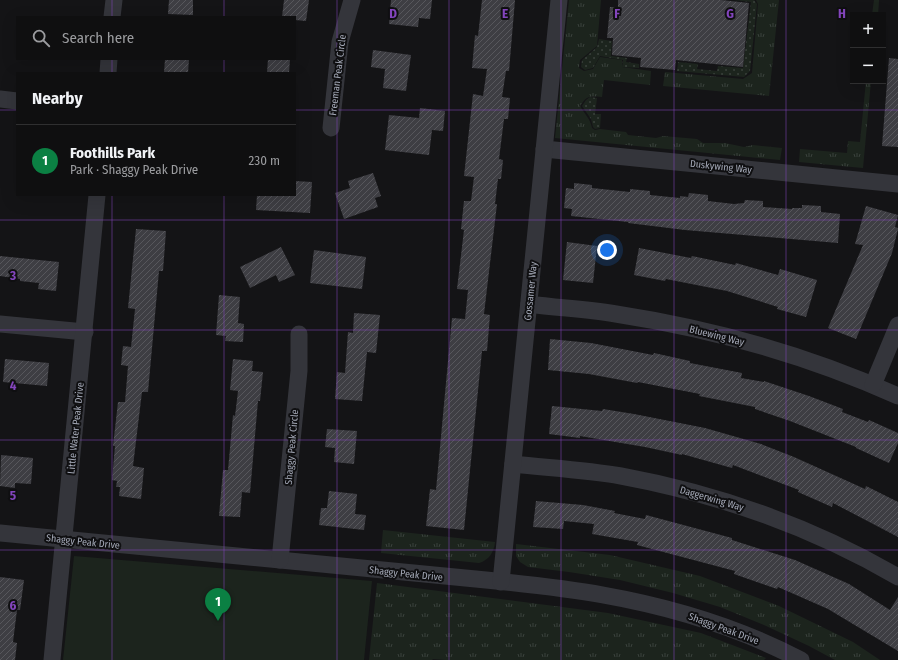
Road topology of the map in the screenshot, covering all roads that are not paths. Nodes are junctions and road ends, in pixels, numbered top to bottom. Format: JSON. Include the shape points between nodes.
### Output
{"nodes":[{"id":1,"x":114,"y":0,"type":"edge"},
{"id":2,"x":352,"y":0,"type":"edge"},
{"id":3,"x":558,"y":0,"type":"edge"},
{"id":4,"x":112,"y":16,"type":"edge"},
{"id":5,"x":109,"y":60,"type":"edge"},
{"id":6,"x":108,"y":72,"type":"edge"},
{"id":7,"x":0,"y":99,"type":"edge"},
{"id":8,"x":16,"y":101,"type":"edge"},
{"id":9,"x":331,"y":128,"type":"dead end"},
{"id":10,"x":544,"y":149,"type":"junction"},
{"id":11,"x":898,"y":184,"type":"edge"},
{"id":12,"x":97,"y":196,"type":"edge"},
{"id":13,"x":528,"y":304,"type":"junction"},
{"id":14,"x":0,"y":324,"type":"edge"},
{"id":15,"x":898,"y":325,"type":"edge"},
{"id":16,"x":85,"y":332,"type":"junction"},
{"id":17,"x":299,"y":334,"type":"dead end"},
{"id":18,"x":873,"y":385,"type":"junction"},
{"id":19,"x":898,"y":396,"type":"edge"},
{"id":20,"x":513,"y":464,"type":"junction"},
{"id":21,"x":0,"y":533,"type":"edge"},
{"id":22,"x":64,"y":539,"type":"junction"},
{"id":23,"x":280,"y":560,"type":"junction"},
{"id":24,"x":898,"y":577,"type":"edge"},
{"id":25,"x":501,"y":582,"type":"junction"},
{"id":26,"x":52,"y":660,"type":"edge"},
{"id":27,"x":801,"y":660,"type":"edge"}],
"edges":[{"from":1,"to":4,"type":"street"},
{"from":2,"to":9,"type":"street","name":"Freeman Peak Circle","via":[[340,42]]},
{"from":3,"to":10,"type":"street","name":"Gossamer Way"},
{"from":5,"to":6,"type":"street"},
{"from":7,"to":8,"type":"street"},
{"from":10,"to":11,"type":"street","name":"Duskywing Way"},
{"from":10,"to":13,"type":"street","name":"Gossamer Way"},
{"from":12,"to":16,"type":"street","name":"Little Water Peak Drive"},
{"from":13,"to":18,"type":"street","name":"Bluewing Way","via":[[615,313],[708,332],[816,363]]},
{"from":13,"to":20,"type":"street","name":"Gossamer Way"},
{"from":14,"to":16,"type":"street"},
{"from":15,"to":18,"type":"street"},
{"from":16,"to":22,"type":"street","name":"Little Water Peak Drive"},
{"from":17,"to":23,"type":"street","name":"Shaggy Peak Circle","via":[[298,371]]},
{"from":18,"to":19,"type":"street","name":"Bluewing Way"},
{"from":20,"to":24,"type":"street","name":"Daggerwing Way","via":[[619,476],[725,501],[763,513],[842,546]]},
{"from":20,"to":25,"type":"street","name":"Gossamer Way"},
{"from":21,"to":22,"type":"street","name":"Shaggy Peak Drive"},
{"from":22,"to":23,"type":"street","name":"Shaggy Peak Drive"},
{"from":22,"to":26,"type":"street","name":"Little Water Peak Drive"},
{"from":23,"to":25,"type":"street","name":"Shaggy Peak Drive"},
{"from":25,"to":27,"type":"street","name":"Shaggy Peak Drive","via":[[596,594],[648,604],[694,616]]}]}
